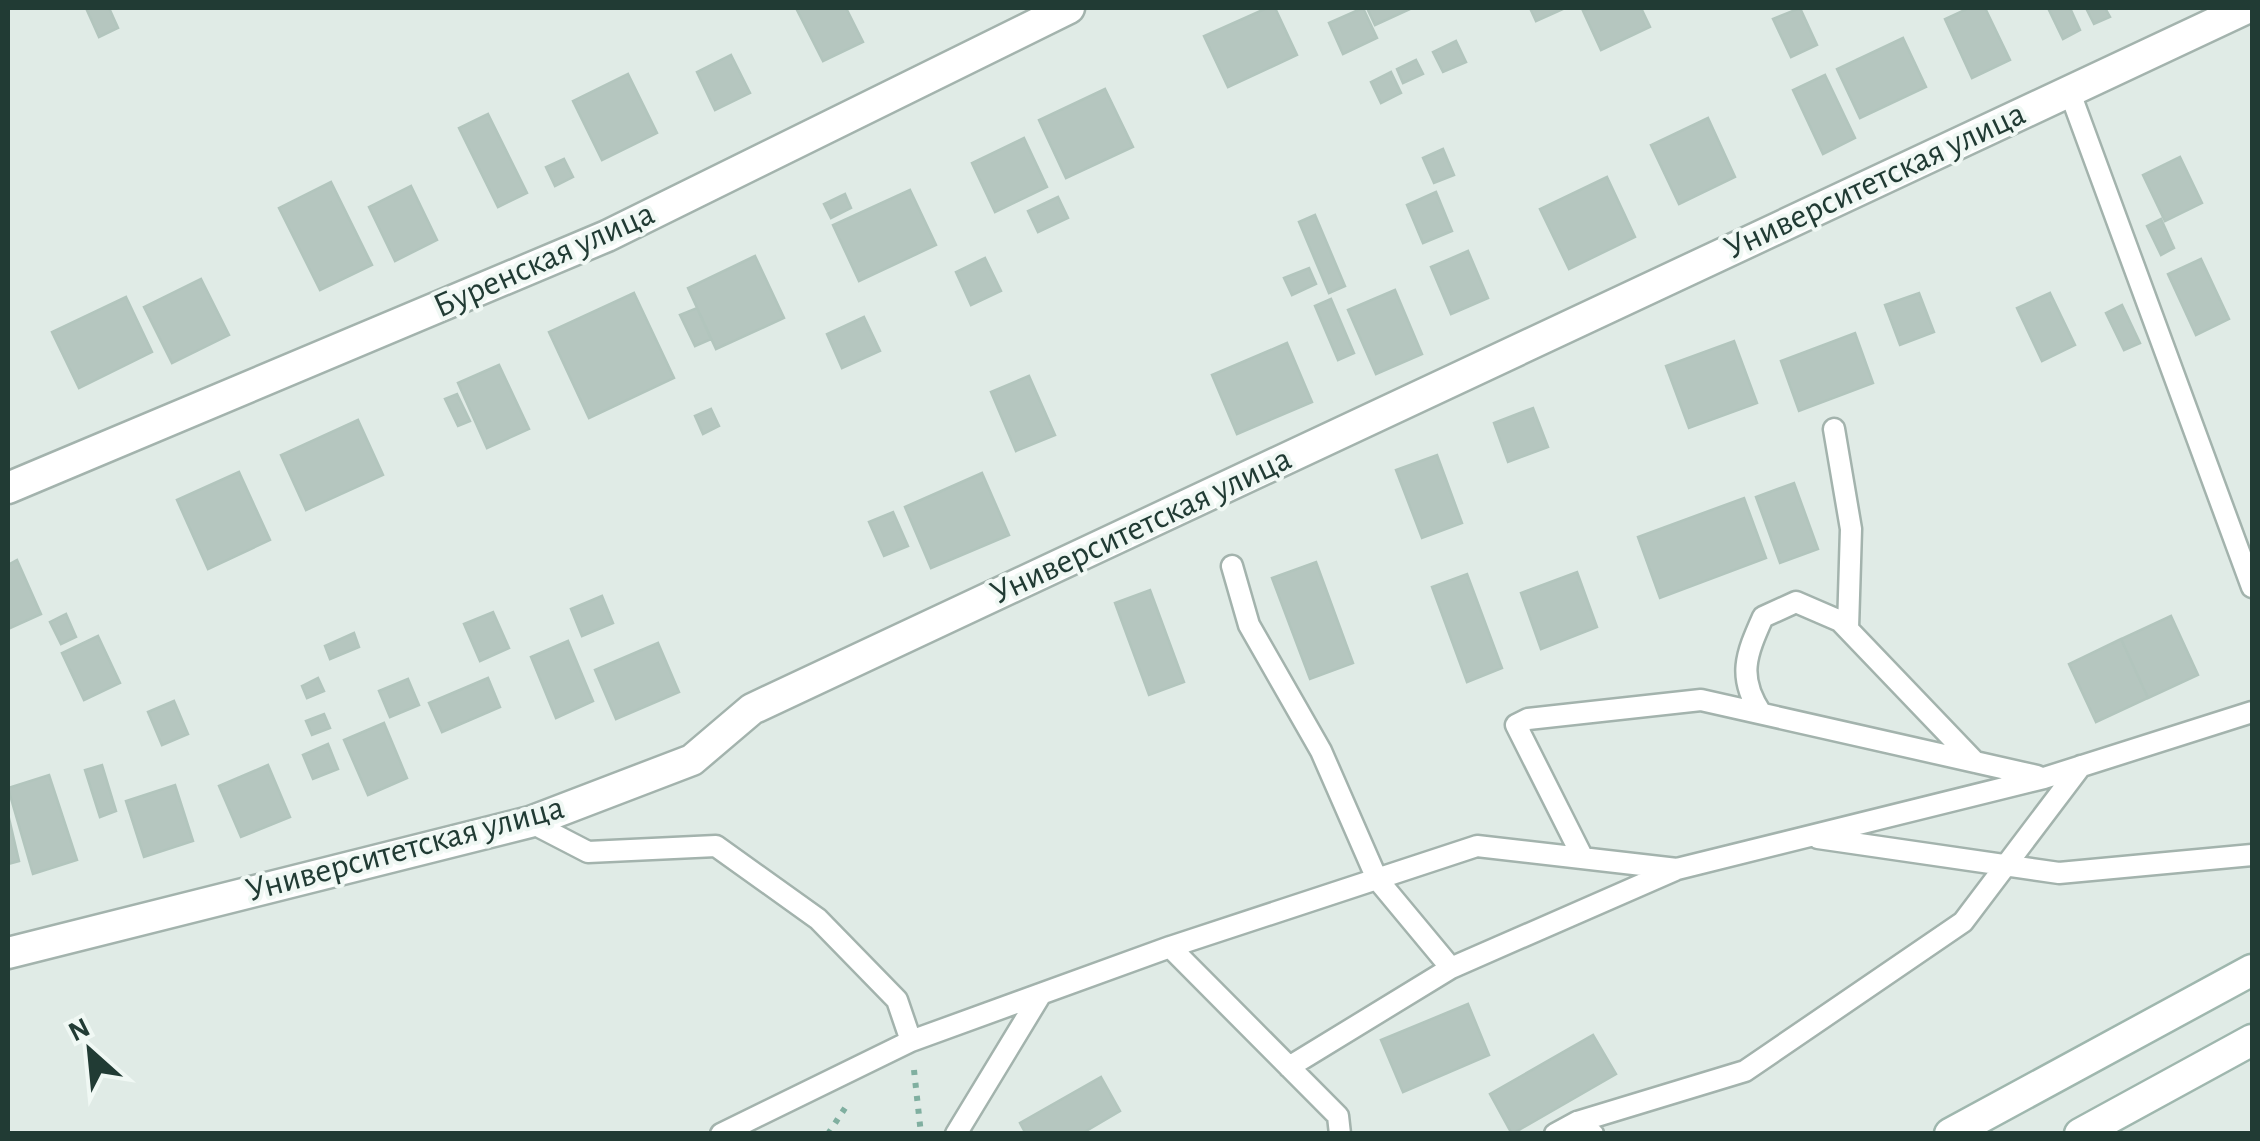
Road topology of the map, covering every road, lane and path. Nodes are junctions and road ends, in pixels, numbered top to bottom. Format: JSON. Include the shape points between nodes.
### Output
{"nodes":[{"id":1,"x":1069,"y":8,"type":"edge"},
{"id":2,"x":2248,"y":8,"type":"edge"},
{"id":3,"x":2070,"y":90,"type":"junction"},
{"id":4,"x":1834,"y":428,"type":"dead end"},
{"id":5,"x":8,"y":488,"type":"edge"},
{"id":6,"x":1232,"y":566,"type":"dead end"},
{"id":7,"x":2252,"y":587,"type":"edge"},
{"id":8,"x":1848,"y":628,"type":"junction"},
{"id":9,"x":2252,"y":712,"type":"edge"},
{"id":10,"x":1761,"y":714,"type":"junction"},
{"id":11,"x":1974,"y":762,"type":"junction"},
{"id":12,"x":2081,"y":766,"type":"junction"},
{"id":13,"x":2044,"y":778,"type":"junction"},
{"id":14,"x":530,"y":822,"type":"junction"},
{"id":15,"x":1809,"y":836,"type":"junction"},
{"id":16,"x":2252,"y":855,"type":"edge"},
{"id":17,"x":1583,"y":858,"type":"junction"},
{"id":18,"x":2003,"y":866,"type":"junction"},
{"id":19,"x":1677,"y":869,"type":"junction"},
{"id":20,"x":1377,"y":879,"type":"junction"},
{"id":21,"x":1170,"y":947,"type":"junction"},
{"id":22,"x":8,"y":953,"type":"edge"},
{"id":23,"x":1451,"y":968,"type":"junction"},
{"id":24,"x":2252,"y":970,"type":"edge"},
{"id":25,"x":1041,"y":994,"type":"junction"},
{"id":26,"x":2252,"y":1040,"type":"edge"},
{"id":27,"x":911,"y":1042,"type":"junction"},
{"id":28,"x":1289,"y":1067,"type":"junction"},
{"id":29,"x":1585,"y":1128,"type":"edge"},
{"id":30,"x":721,"y":1134,"type":"edge"},
{"id":31,"x":922,"y":1134,"type":"edge"},
{"id":32,"x":956,"y":1134,"type":"edge"},
{"id":33,"x":1340,"y":1134,"type":"edge"},
{"id":34,"x":1555,"y":1134,"type":"edge"},
{"id":35,"x":1950,"y":1134,"type":"edge"},
{"id":36,"x":2080,"y":1134,"type":"edge"}],
"edges":[{"from":1,"to":5,"type":"street","name":"Буренская улица","via":[[607,236]]},
{"from":2,"to":3,"type":"street","name":"Университетская улица"},
{"from":3,"to":7,"type":"lane"},
{"from":3,"to":14,"type":"street","name":"Университетская улица","via":[[752,708],[692,760]]},
{"from":4,"to":8,"type":"lane","via":[[1852,529]]},
{"from":6,"to":20,"type":"lane","via":[[1249,625],[1321,751]]},
{"from":8,"to":10,"type":"lane","via":[[1796,602],[1763,617],[1744,660],[1746,690]]},
{"from":8,"to":11,"type":"lane"},
{"from":9,"to":12,"type":"lane"},
{"from":10,"to":11,"type":"lane"},
{"from":10,"to":17,"type":"lane","via":[[1701,700],[1516,725]]},
{"from":11,"to":13,"type":"lane"},
{"from":12,"to":13,"type":"lane"},
{"from":12,"to":18,"type":"lane"},
{"from":13,"to":15,"type":"lane"},
{"from":14,"to":22,"type":"street","name":"Университетская улица"},
{"from":14,"to":27,"type":"lane","via":[[588,852],[716,846],[818,919],[897,1000]]},
{"from":15,"to":18,"type":"lane"},
{"from":15,"to":19,"type":"lane"},
{"from":16,"to":18,"type":"lane","via":[[2059,873]]},
{"from":17,"to":19,"type":"lane"},
{"from":17,"to":20,"type":"lane","via":[[1477,846]]},
{"from":18,"to":29,"type":"lane","via":[[1962,922],[1745,1071]]},
{"from":19,"to":23,"type":"lane"},
{"from":20,"to":21,"type":"lane"},
{"from":20,"to":23,"type":"lane"},
{"from":21,"to":25,"type":"lane"},
{"from":21,"to":28,"type":"lane"},
{"from":23,"to":28,"type":"lane"},
{"from":24,"to":35,"type":"street"},
{"from":25,"to":27,"type":"lane"},
{"from":25,"to":32,"type":"lane"},
{"from":26,"to":36,"type":"street"},
{"from":27,"to":30,"type":"lane"},
{"from":27,"to":31,"type":"path"},
{"from":28,"to":33,"type":"lane","via":[[1338,1116]]},
{"from":29,"to":34,"type":"lane"}]}
